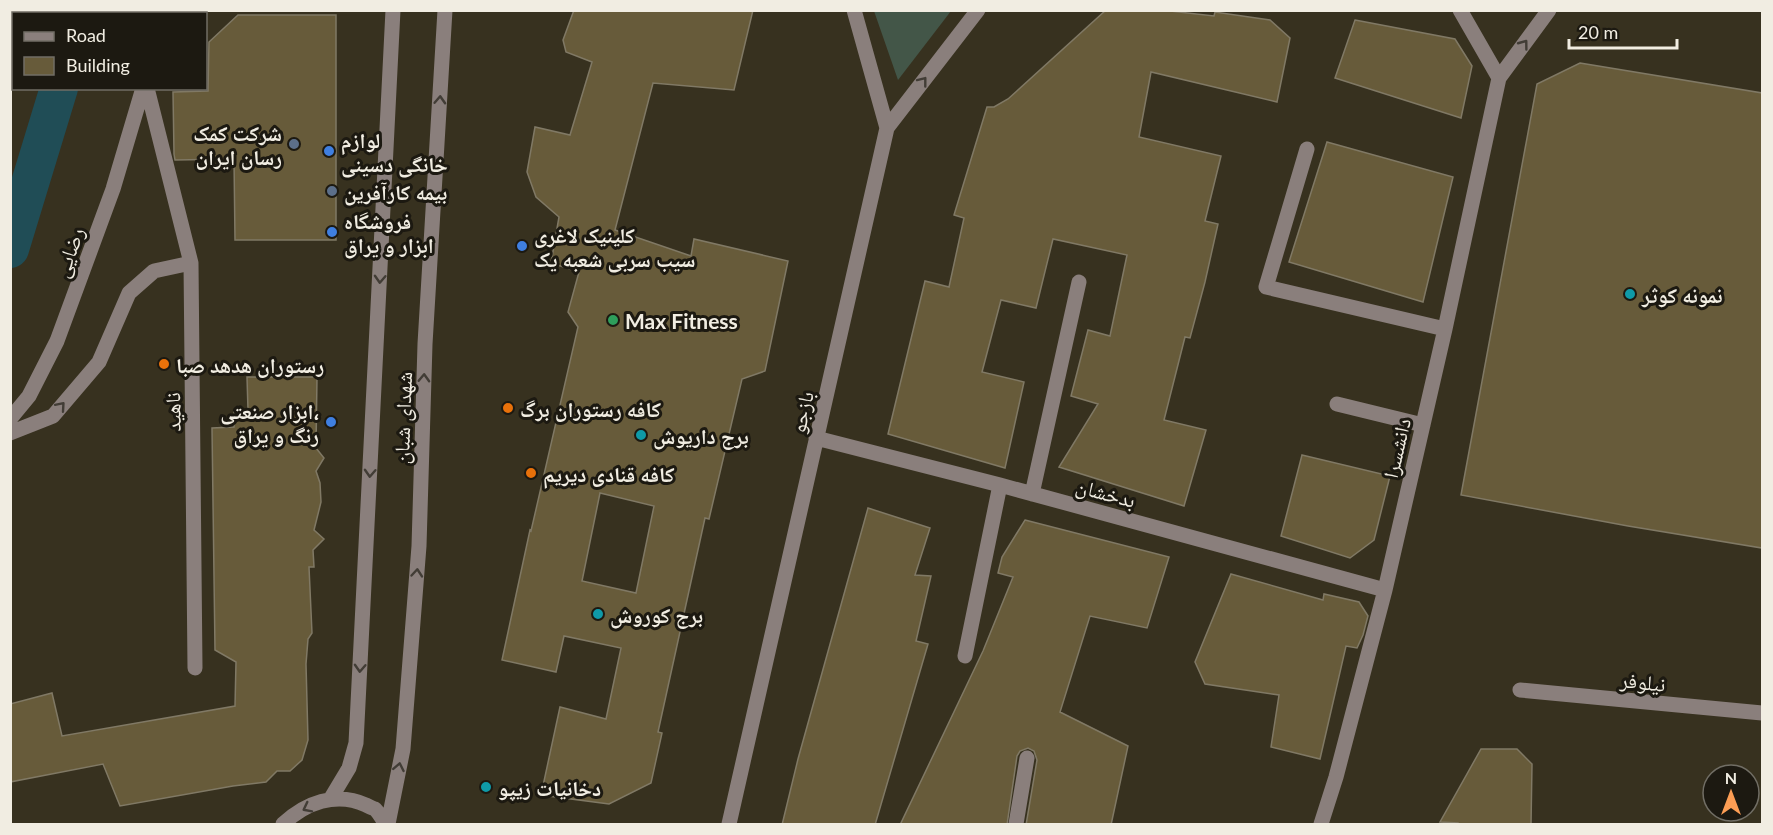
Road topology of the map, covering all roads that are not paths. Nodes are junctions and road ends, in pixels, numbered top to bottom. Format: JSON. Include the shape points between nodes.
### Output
{"nodes":[{"id":1,"x":393,"y":10,"type":"edge"},
{"id":2,"x":444,"y":10,"type":"edge"},
{"id":3,"x":854,"y":10,"type":"edge"},
{"id":4,"x":978,"y":10,"type":"edge"},
{"id":5,"x":1460,"y":10,"type":"edge"},
{"id":6,"x":1549,"y":10,"type":"edge"},
{"id":7,"x":1499,"y":78,"type":"junction"},
{"id":8,"x":142,"y":90,"type":"edge"},
{"id":9,"x":148,"y":90,"type":"edge"},
{"id":10,"x":887,"y":128,"type":"junction"},
{"id":11,"x":1307,"y":149,"type":"dead end"},
{"id":12,"x":191,"y":263,"type":"junction"},
{"id":13,"x":1079,"y":282,"type":"dead end"},
{"id":14,"x":1445,"y":329,"type":"junction"},
{"id":15,"x":1337,"y":404,"type":"dead end"},
{"id":16,"x":10,"y":419,"type":"edge"},
{"id":17,"x":1423,"y":425,"type":"junction"},
{"id":18,"x":10,"y":433,"type":"edge"},
{"id":19,"x":816,"y":438,"type":"junction"},
{"id":20,"x":1000,"y":485,"type":"junction"},
{"id":21,"x":1032,"y":494,"type":"junction"},
{"id":22,"x":1384,"y":590,"type":"junction"},
{"id":23,"x":965,"y":656,"type":"dead end"},
{"id":24,"x":195,"y":668,"type":"dead end"},
{"id":25,"x":1520,"y":690,"type":"dead end"},
{"id":26,"x":1762,"y":713,"type":"edge"},
{"id":27,"x":1027,"y":758,"type":"dead end"},
{"id":28,"x":331,"y":798,"type":"junction"},
{"id":29,"x":283,"y":825,"type":"edge"},
{"id":30,"x":387,"y":825,"type":"edge"},
{"id":31,"x":729,"y":825,"type":"edge"},
{"id":32,"x":1016,"y":825,"type":"edge"},
{"id":33,"x":1321,"y":825,"type":"edge"}],
"edges":[{"from":1,"to":28,"type":"street","name":"شهدای شبان","one_way":true,"via":[[356,743],[350,768]]},
{"from":30,"to":2,"type":"street","name":"شهدای شبان","one_way":true,"via":[[403,749],[419,546],[425,344]]},
{"from":3,"to":10,"type":"street","name":"بازجو"},
{"from":10,"to":4,"type":"street","one_way":true},
{"from":5,"to":7,"type":"street"},
{"from":7,"to":6,"type":"street","name":"دانشسرا","one_way":true},
{"from":7,"to":14,"type":"street","name":"دانشسرا"},
{"from":8,"to":16,"type":"street","name":"رضایی","via":[[113,189],[57,341],[29,396]]},
{"from":9,"to":12,"type":"street","name":"ناهید"},
{"from":10,"to":19,"type":"street","name":"بازجو"},
{"from":11,"to":14,"type":"street","via":[[1266,287]]},
{"from":18,"to":12,"type":"street","one_way":true,"via":[[53,416],[99,362],[129,293],[154,271]]},
{"from":12,"to":24,"type":"street","name":"ناهید"},
{"from":13,"to":21,"type":"street"},
{"from":14,"to":17,"type":"street","name":"دانشسرا"},
{"from":15,"to":17,"type":"street"},
{"from":17,"to":22,"type":"street","name":"دانشسرا"},
{"from":19,"to":20,"type":"street","name":"بدخشان"},
{"from":19,"to":31,"type":"street","name":"بازجو"},
{"from":20,"to":21,"type":"street","name":"بدخشان"},
{"from":20,"to":23,"type":"street"},
{"from":21,"to":22,"type":"street","name":"بدخشان"},
{"from":22,"to":33,"type":"street","name":"دانشسرا"},
{"from":25,"to":26,"type":"street","name":"نیلوفر"},
{"from":27,"to":32,"type":"street"},
{"from":28,"to":29,"type":"street","one_way":true,"via":[[309,806]]},
{"from":28,"to":30,"type":"street","via":[[353,799],[374,809]]}]}
